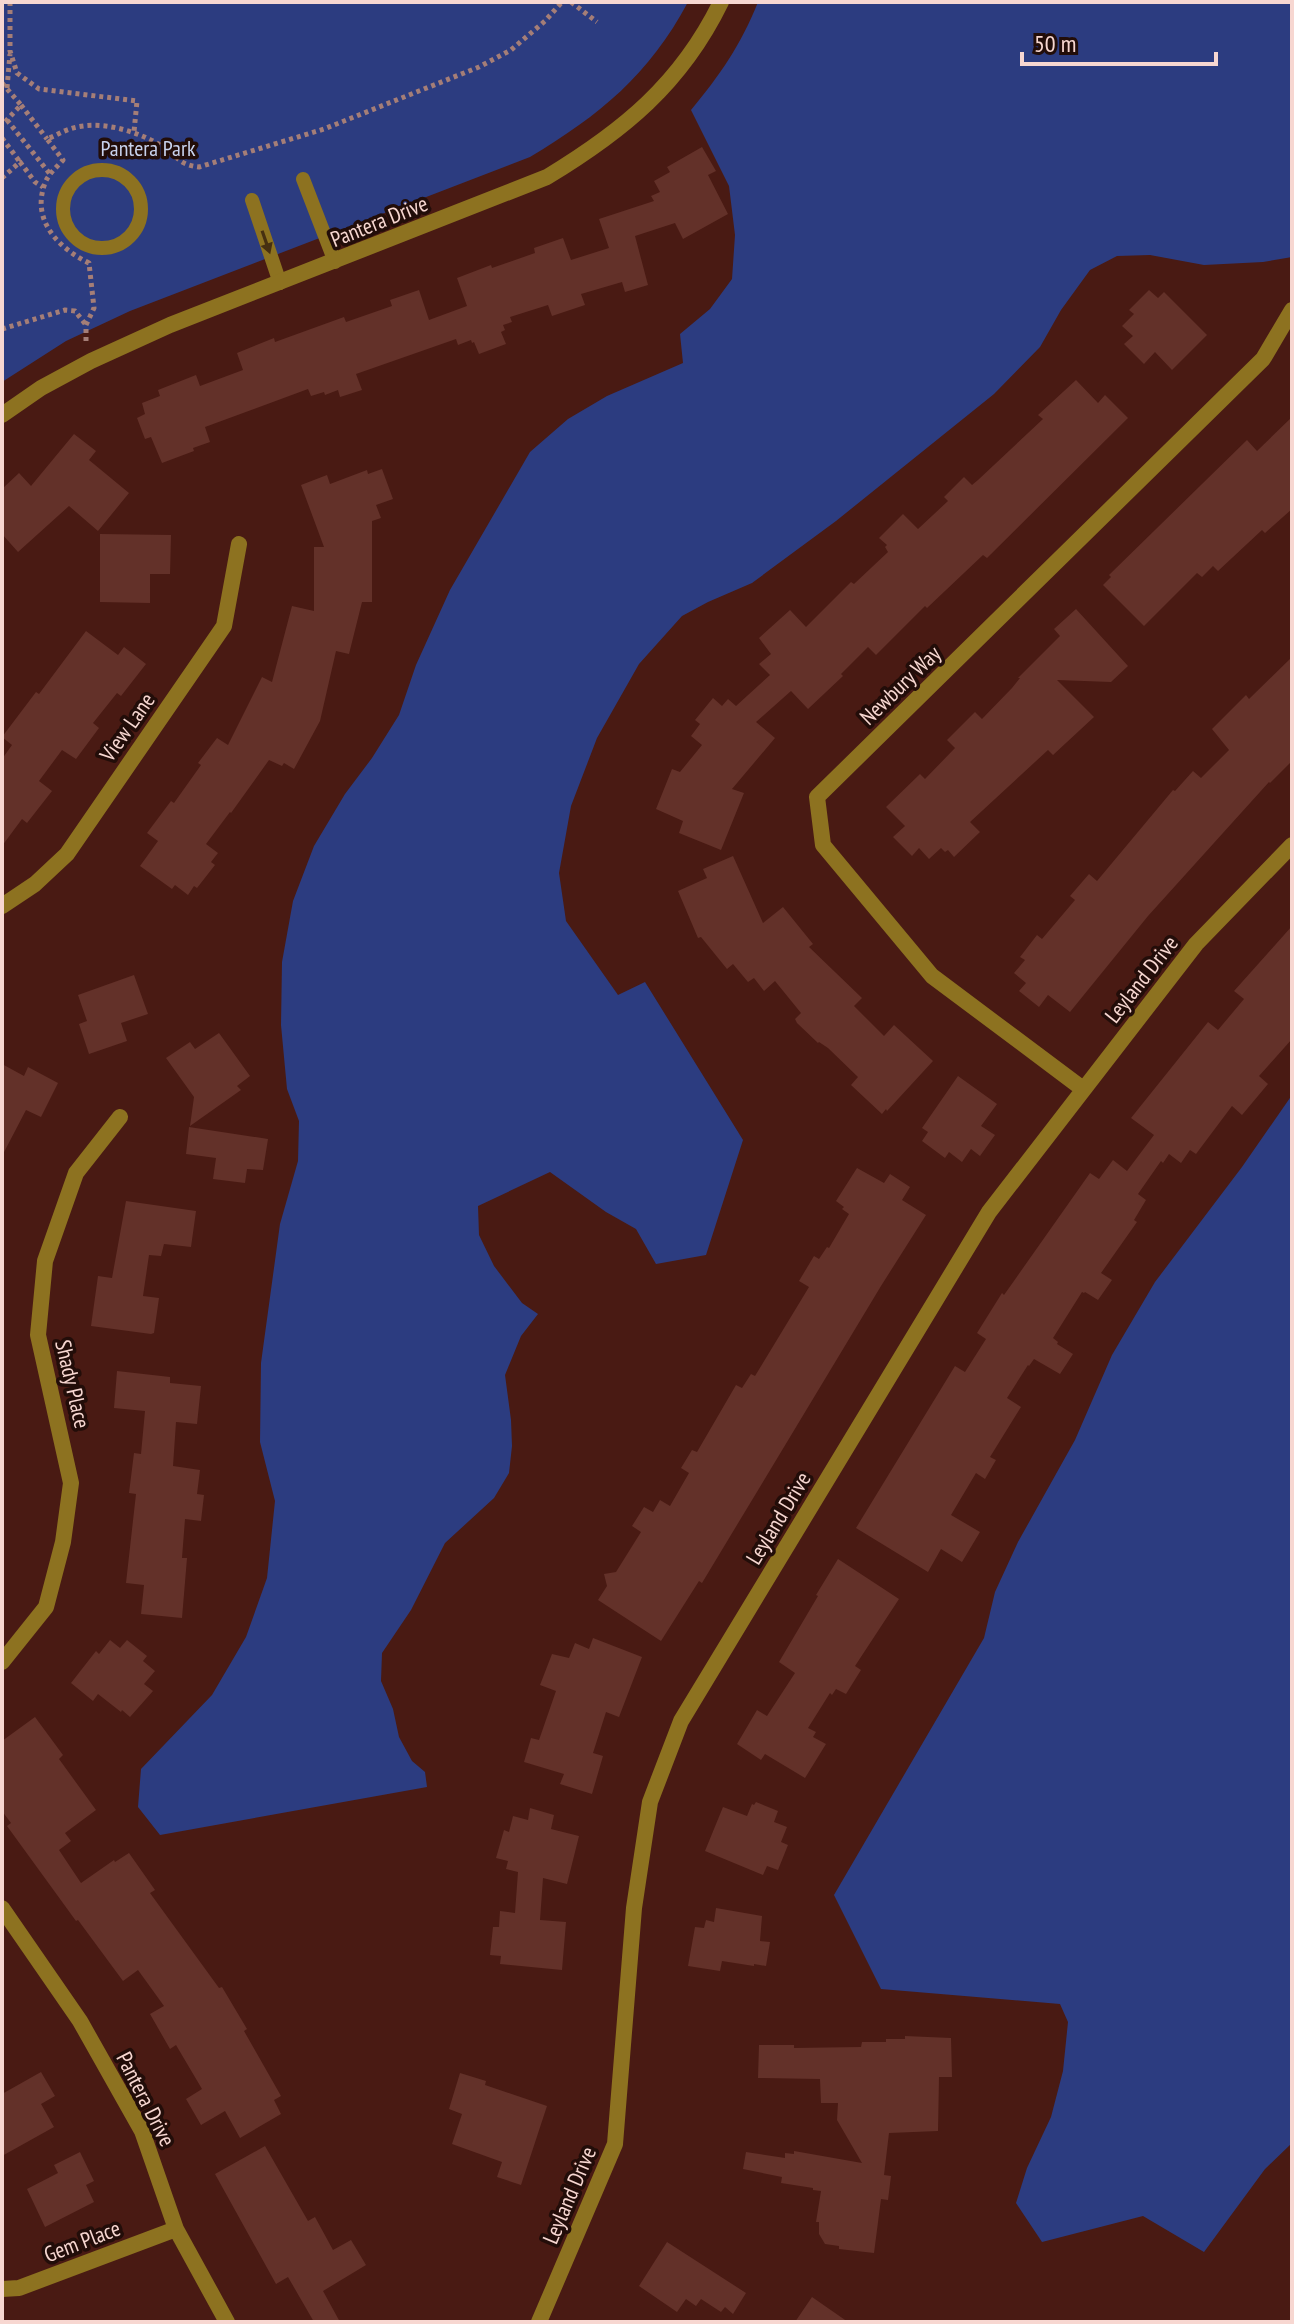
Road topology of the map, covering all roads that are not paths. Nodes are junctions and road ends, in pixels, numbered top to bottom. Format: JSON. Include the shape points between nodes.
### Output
{"nodes":[{"id":1,"x":721,"y":2,"type":"edge"},
{"id":2,"x":303,"y":179,"type":"dead end"},
{"id":3,"x":130,"y":181,"type":"joint"},
{"id":4,"x":252,"y":200,"type":"dead end"},
{"id":5,"x":335,"y":262,"type":"junction"},
{"id":6,"x":280,"y":283,"type":"junction"},
{"id":7,"x":1292,"y":310,"type":"edge"},
{"id":8,"x":2,"y":415,"type":"edge"},
{"id":9,"x":239,"y":544,"type":"dead end"},
{"id":10,"x":1292,"y":845,"type":"edge"},
{"id":11,"x":2,"y":906,"type":"edge"},
{"id":12,"x":1083,"y":1089,"type":"junction"},
{"id":13,"x":120,"y":1117,"type":"dead end"},
{"id":14,"x":2,"y":1662,"type":"edge"},
{"id":15,"x":2,"y":1908,"type":"edge"},
{"id":16,"x":176,"y":2229,"type":"junction"},
{"id":17,"x":2,"y":2289,"type":"edge"},
{"id":18,"x":227,"y":2322,"type":"edge"},
{"id":19,"x":540,"y":2322,"type":"edge"}],
"edges":[{"from":1,"to":5,"type":"street","name":"Pantera Drive","via":[[689,59],[666,86],[597,145],[547,177]]},
{"from":2,"to":5,"type":"lane"},
{"from":3,"to":3,"type":"lane","via":[[108,170],[95,170],[74,181],[63,203],[69,230],[78,240],[103,249],[129,239],[141,215]]},
{"from":4,"to":6,"type":"lane","one_way":true},
{"from":5,"to":6,"type":"street","name":"Pantera Drive"},
{"from":6,"to":8,"type":"street","name":"Pantera Drive","via":[[91,361]]},
{"from":7,"to":12,"type":"street","name":"Newbury Way","via":[[1263,359],[817,797],[823,845],[932,976]]},
{"from":9,"to":11,"type":"street","name":"View Lane","via":[[224,626],[67,854]]},
{"from":10,"to":12,"type":"street","name":"Leyland Drive","via":[[1196,944]]},
{"from":12,"to":19,"type":"street","name":"Leyland Drive","via":[[989,1212],[681,1721],[650,1802],[634,1908],[615,2144]]},
{"from":13,"to":14,"type":"street","name":"Shady Place","via":[[76,1173],[45,1261],[38,1335],[71,1483],[46,1607]]},
{"from":15,"to":16,"type":"street","name":"Pantera Drive","via":[[80,2021],[142,2131]]},
{"from":16,"to":17,"type":"street","name":"Gem Place","via":[[19,2288]]},
{"from":16,"to":18,"type":"street","name":"Pantera Drive"}]}
